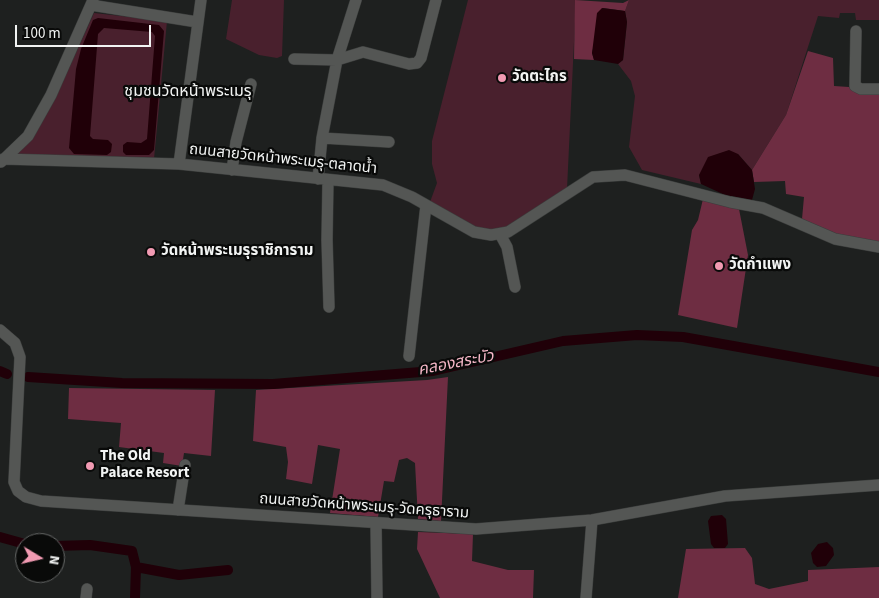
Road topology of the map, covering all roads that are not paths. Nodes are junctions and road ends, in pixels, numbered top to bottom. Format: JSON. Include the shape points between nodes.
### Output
{"nodes":[{"id":1,"x":201,"y":0,"type":"edge"},
{"id":2,"x":356,"y":0,"type":"edge"},
{"id":3,"x":436,"y":0,"type":"edge"},
{"id":4,"x":92,"y":2,"type":"edge"},
{"id":5,"x":197,"y":22,"type":"junction"},
{"id":6,"x":856,"y":31,"type":"dead end"},
{"id":7,"x":294,"y":59,"type":"dead end"},
{"id":8,"x":338,"y":60,"type":"junction"},
{"id":9,"x":251,"y":84,"type":"dead end"},
{"id":10,"x":879,"y":89,"type":"edge"},
{"id":11,"x":322,"y":138,"type":"junction"},
{"id":12,"x":389,"y":142,"type":"dead end"},
{"id":13,"x":2,"y":161,"type":"edge"},
{"id":14,"x":179,"y":164,"type":"junction"},
{"id":15,"x":232,"y":170,"type":"junction"},
{"id":16,"x":323,"y":179,"type":"junction"},
{"id":17,"x":426,"y":205,"type":"junction"},
{"id":18,"x":500,"y":234,"type":"junction"},
{"id":19,"x":879,"y":247,"type":"edge"},
{"id":20,"x":515,"y":286,"type":"dead end"},
{"id":21,"x":329,"y":307,"type":"dead end"},
{"id":22,"x":0,"y":330,"type":"edge"},
{"id":23,"x":409,"y":356,"type":"dead end"},
{"id":24,"x":185,"y":466,"type":"dead end"},
{"id":25,"x":879,"y":485,"type":"edge"},
{"id":26,"x":178,"y":510,"type":"junction"},
{"id":27,"x":592,"y":520,"type":"junction"},
{"id":28,"x":376,"y":523,"type":"junction"},
{"id":29,"x":377,"y":598,"type":"edge"},
{"id":30,"x":586,"y":598,"type":"edge"}],
"edges":[{"from":1,"to":5,"type":"street"},
{"from":2,"to":8,"type":"street"},
{"from":3,"to":8,"type":"street","via":[[417,63],[409,64],[363,52]]},
{"from":4,"to":5,"type":"street"},
{"from":4,"to":13,"type":"street","via":[[51,95],[28,136]]},
{"from":5,"to":14,"type":"street"},
{"from":6,"to":10,"type":"street","via":[[855,86],[861,90]]},
{"from":7,"to":8,"type":"street"},
{"from":8,"to":11,"type":"street"},
{"from":9,"to":15,"type":"street"},
{"from":11,"to":12,"type":"street"},
{"from":11,"to":16,"type":"street"},
{"from":13,"to":14,"type":"street","name":"ถนนสายวัดหน้าพระเมรุ-ตลาดน้ำ"},
{"from":14,"to":15,"type":"street","name":"ถนนสายวัดหน้าพระเมรุ-ตลาดน้ำ"},
{"from":15,"to":16,"type":"street","name":"ถนนสายวัดหน้าพระเมรุ-ตลาดน้ำ"},
{"from":16,"to":17,"type":"street","name":"ถนนสายวัดหน้าพระเมรุ-ตลาดน้ำ","via":[[383,185]]},
{"from":16,"to":21,"type":"street"},
{"from":17,"to":18,"type":"street","name":"ถนนสายวัดหน้าพระเมรุ-ตลาดน้ำ","via":[[474,232]]},
{"from":17,"to":23,"type":"street"},
{"from":18,"to":19,"type":"street","name":"ถนนสายวัดหน้าพระเมรุ-ตลาดน้ำ","via":[[528,220],[593,177],[625,175],[763,208],[835,239]]},
{"from":18,"to":20,"type":"street","via":[[507,247]]},
{"from":22,"to":26,"type":"street","name":"ถนนสายวัดหน้าพระเมรุ-วัดครุธาราม","via":[[15,343],[20,356],[14,472],[18,491],[41,501]]},
{"from":24,"to":26,"type":"street"},
{"from":25,"to":27,"type":"street","name":"ถนนสายวัดหน้าพระเมรุ-วัดครุธาราม","via":[[725,496]]},
{"from":26,"to":28,"type":"street","name":"ถนนสายวัดหน้าพระเมรุ-วัดครุธาราม"},
{"from":27,"to":28,"type":"street","name":"ถนนสายวัดหน้าพระเมรุ-วัดครุธาราม","via":[[476,529]]},
{"from":27,"to":30,"type":"street"},
{"from":28,"to":29,"type":"street"}]}
